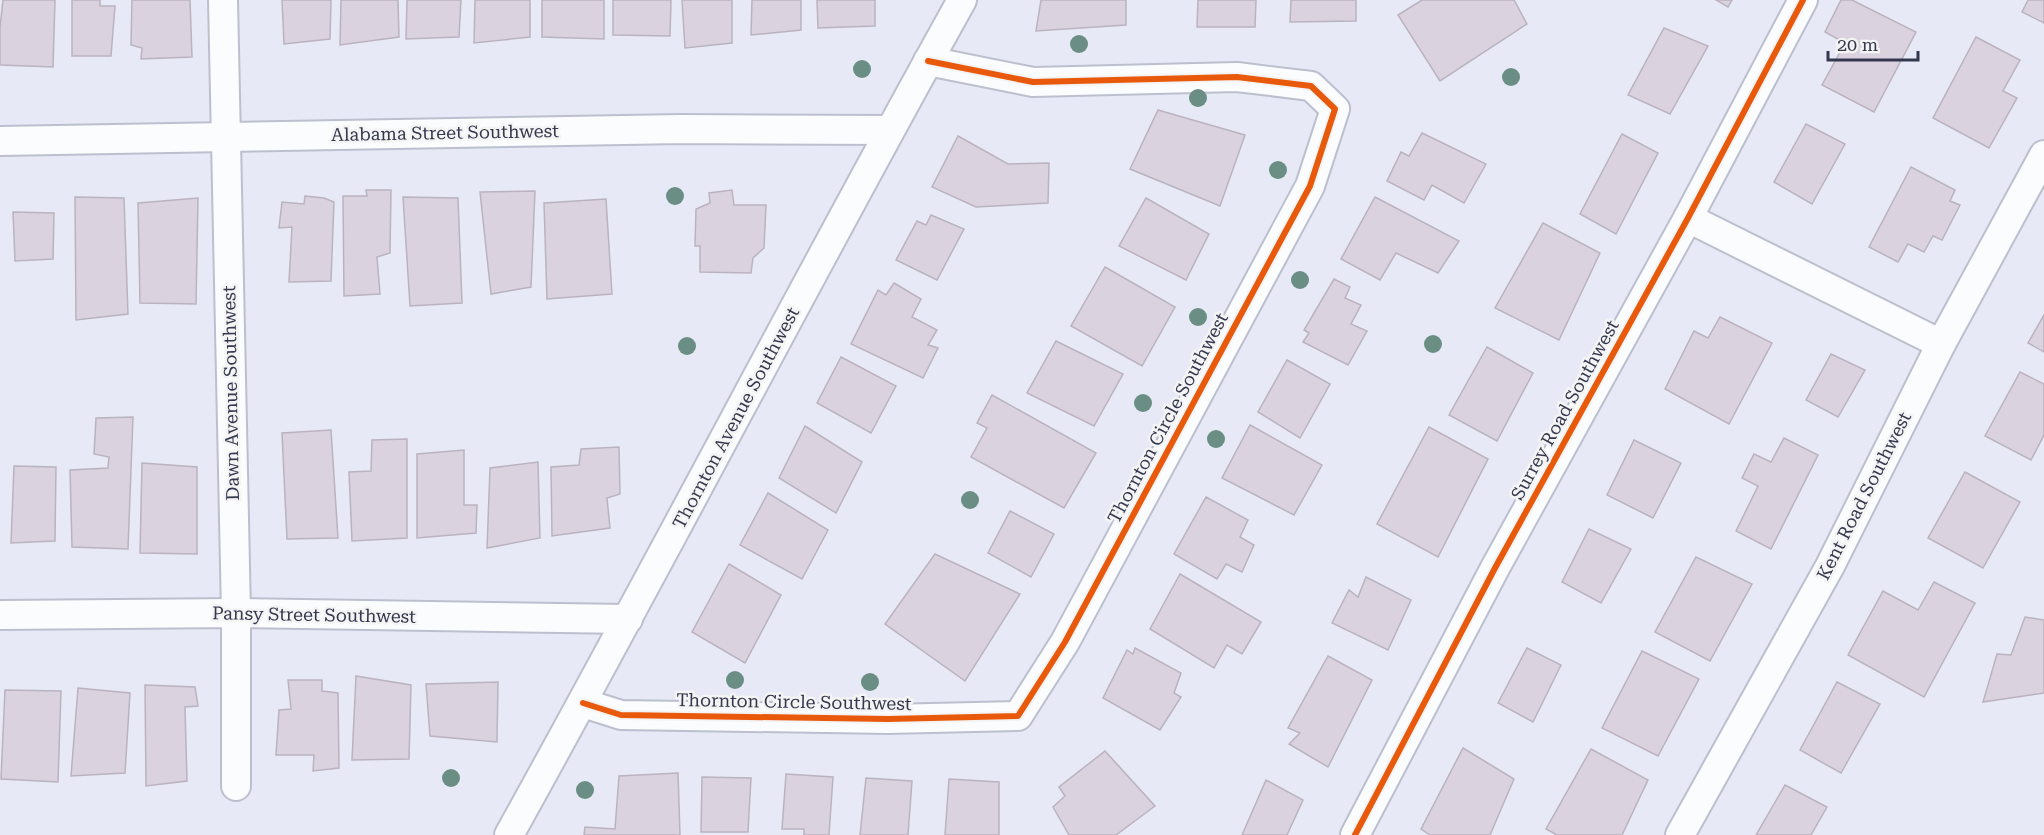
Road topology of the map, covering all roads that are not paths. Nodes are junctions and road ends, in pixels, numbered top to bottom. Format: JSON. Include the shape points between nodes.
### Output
{"nodes":[{"id":1,"x":223,"y":0,"type":"edge"},
{"id":2,"x":962,"y":0,"type":"edge"},
{"id":3,"x":1803,"y":0,"type":"edge"},
{"id":4,"x":928,"y":61,"type":"junction"},
{"id":5,"x":890,"y":130,"type":"junction"},
{"id":6,"x":226,"y":137,"type":"junction"},
{"id":7,"x":0,"y":141,"type":"edge"},
{"id":8,"x":2044,"y":155,"type":"edge"},
{"id":9,"x":1688,"y":218,"type":"junction"},
{"id":10,"x":1941,"y":344,"type":"junction"},
{"id":11,"x":236,"y":613,"type":"junction"},
{"id":12,"x":0,"y":615,"type":"edge"},
{"id":13,"x":628,"y":619,"type":"junction"},
{"id":14,"x":583,"y":703,"type":"junction"},
{"id":15,"x":236,"y":786,"type":"dead end"},
{"id":16,"x":509,"y":835,"type":"edge"},
{"id":17,"x":1355,"y":835,"type":"edge"},
{"id":18,"x":1680,"y":835,"type":"edge"}],
"edges":[{"from":1,"to":6,"type":"street","name":"Dawn Avenue Southwest"},
{"from":2,"to":4,"type":"street","name":"Thornton Avenue Southwest"},
{"from":3,"to":9,"type":"street","name":"Surrey Road Southwest"},
{"from":4,"to":5,"type":"street","name":"Thornton Avenue Southwest"},
{"from":4,"to":14,"type":"street","name":"Thornton Circle Southwest","via":[[1034,82],[1246,78],[1311,86],[1335,109],[1310,186],[1065,642],[1018,716],[621,715]]},
{"from":5,"to":6,"type":"street","name":"Alabama Street Southwest","via":[[682,129]]},
{"from":5,"to":13,"type":"street","name":"Thornton Avenue Southwest"},
{"from":6,"to":7,"type":"street","name":"Alabama Street Southwest"},
{"from":6,"to":11,"type":"street","name":"Dawn Avenue Southwest"},
{"from":8,"to":10,"type":"street","name":"Kent Road Southwest"},
{"from":9,"to":10,"type":"street"},
{"from":9,"to":17,"type":"street","name":"Surrey Road Southwest","via":[[1495,568]]},
{"from":10,"to":18,"type":"street","name":"Kent Road Southwest","via":[[1830,566]]},
{"from":11,"to":12,"type":"street","name":"Pansy Street Southwest"},
{"from":11,"to":13,"type":"street","name":"Pansy Street Southwest"},
{"from":11,"to":15,"type":"street","name":"Dawn Avenue Southwest"},
{"from":13,"to":14,"type":"street","name":"Thornton Avenue Southwest"},
{"from":14,"to":16,"type":"street","name":"Thornton Avenue Southwest"}]}
